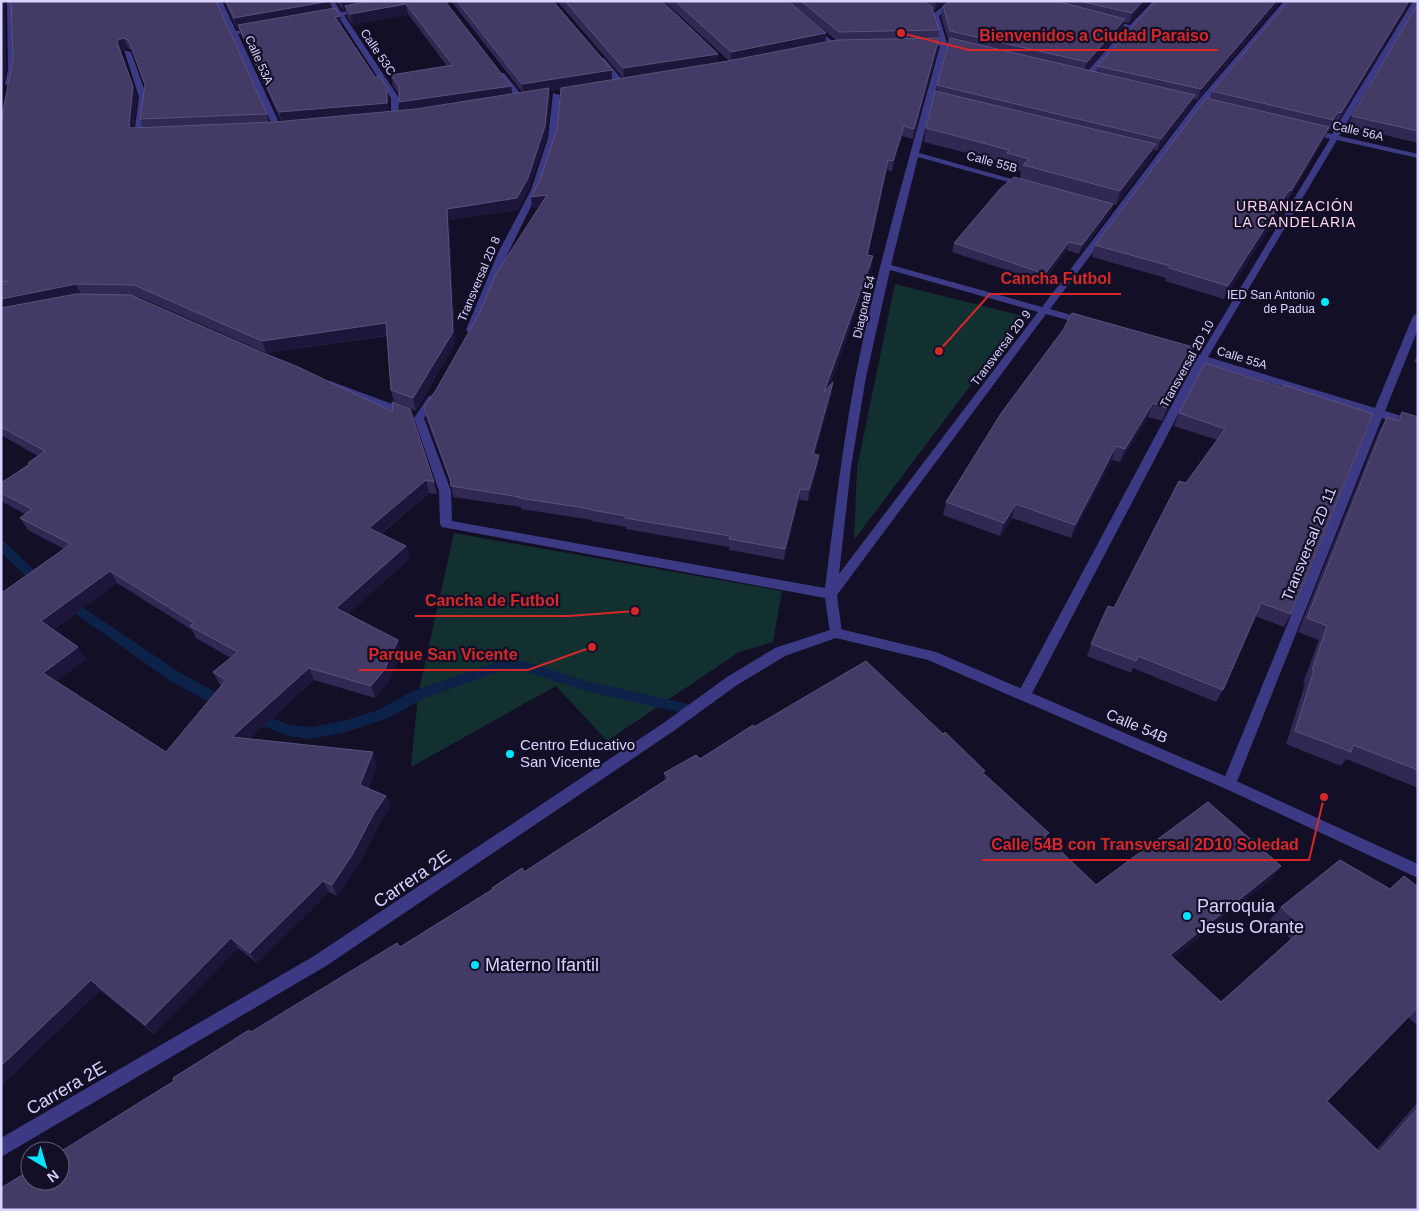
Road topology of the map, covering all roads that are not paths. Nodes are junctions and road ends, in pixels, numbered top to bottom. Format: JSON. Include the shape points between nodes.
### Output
{"nodes":[{"id":1,"x":10,"y":1,"type":"edge"},
{"id":2,"x":219,"y":1,"type":"edge"},
{"id":3,"x":331,"y":1,"type":"edge"},
{"id":4,"x":954,"y":1,"type":"edge"},
{"id":5,"x":1157,"y":1,"type":"edge"},
{"id":6,"x":1288,"y":1,"type":"edge"},
{"id":7,"x":1416,"y":1,"type":"edge"},
{"id":8,"x":368,"y":9,"type":"edge"},
{"id":9,"x":340,"y":14,"type":"junction"},
{"id":10,"x":1095,"y":18,"type":"edge"},
{"id":11,"x":311,"y":19,"type":"edge"},
{"id":12,"x":808,"y":24,"type":"edge"},
{"id":13,"x":1131,"y":27,"type":"junction"},
{"id":14,"x":263,"y":28,"type":"edge"},
{"id":15,"x":234,"y":33,"type":"junction"},
{"id":16,"x":944,"y":44,"type":"junction"},
{"id":17,"x":914,"y":45,"type":"edge"},
{"id":18,"x":835,"y":46,"type":"junction"},
{"id":19,"x":845,"y":46,"type":"edge"},
{"id":20,"x":825,"y":48,"type":"edge"},
{"id":21,"x":972,"y":51,"type":"edge"},
{"id":22,"x":127,"y":52,"type":"edge"},
{"id":23,"x":596,"y":54,"type":"edge"},
{"id":24,"x":12,"y":70,"type":"junction"},
{"id":25,"x":497,"y":70,"type":"edge"},
{"id":26,"x":1,"y":72,"type":"edge"},
{"id":27,"x":1078,"y":75,"type":"edge"},
{"id":28,"x":1088,"y":77,"type":"junction"},
{"id":29,"x":1097,"y":79,"type":"edge"},
{"id":30,"x":632,"y":83,"type":"edge"},
{"id":31,"x":622,"y":85,"type":"junction"},
{"id":32,"x":612,"y":86,"type":"edge"},
{"id":33,"x":556,"y":95,"type":"edge"},
{"id":34,"x":7,"y":96,"type":"edge"},
{"id":35,"x":530,"y":99,"type":"edge"},
{"id":36,"x":521,"y":100,"type":"junction"},
{"id":37,"x":512,"y":102,"type":"edge"},
{"id":38,"x":386,"y":119,"type":"edge"},
{"id":39,"x":269,"y":130,"type":"edge"},
{"id":40,"x":1306,"y":130,"type":"edge"},
{"id":41,"x":159,"y":135,"type":"edge"},
{"id":42,"x":1334,"y":138,"type":"junction"},
{"id":43,"x":914,"y":154,"type":"junction"},
{"id":44,"x":1418,"y":156,"type":"edge"},
{"id":45,"x":1036,"y":187,"type":"edge"},
{"id":46,"x":886,"y":266,"type":"junction"},
{"id":47,"x":1046,"y":310,"type":"junction"},
{"id":48,"x":1418,"y":316,"type":"edge"},
{"id":49,"x":1092,"y":324,"type":"edge"},
{"id":50,"x":465,"y":341,"type":"edge"},
{"id":51,"x":1166,"y":348,"type":"edge"},
{"id":52,"x":1202,"y":359,"type":"junction"},
{"id":53,"x":322,"y":381,"type":"edge"},
{"id":54,"x":437,"y":391,"type":"edge"},
{"id":55,"x":1379,"y":413,"type":"junction"},
{"id":56,"x":419,"y":418,"type":"junction"},
{"id":57,"x":1418,"y":425,"type":"edge"},
{"id":58,"x":830,"y":594,"type":"junction"},
{"id":59,"x":836,"y":633,"type":"junction"},
{"id":60,"x":1024,"y":695,"type":"junction"},
{"id":61,"x":1229,"y":784,"type":"junction"},
{"id":62,"x":1418,"y":871,"type":"edge"},
{"id":63,"x":1,"y":1148,"type":"edge"}],
"edges":[{"from":1,"to":24,"type":"street"},
{"from":2,"to":15,"type":"street","name":"Calle 53A"},
{"from":3,"to":9,"type":"street","name":"Calle 53C"},
{"from":4,"to":16,"type":"street","via":[[931,13]]},
{"from":5,"to":13,"type":"street"},
{"from":6,"to":47,"type":"street","name":"Transversal 2D 9","via":[[1155,155]]},
{"from":7,"to":42,"type":"street","name":"Transversal 2D 10"},
{"from":8,"to":9,"type":"street"},
{"from":9,"to":11,"type":"street"},
{"from":9,"to":38,"type":"street","name":"Calle 53C","via":[[395,98],[399,118]]},
{"from":10,"to":13,"type":"street"},
{"from":12,"to":18,"type":"street"},
{"from":13,"to":28,"type":"street"},
{"from":14,"to":15,"type":"street"},
{"from":15,"to":39,"type":"street","name":"Calle 53A","via":[[282,129]]},
{"from":16,"to":17,"type":"street"},
{"from":16,"to":21,"type":"street"},
{"from":16,"to":43,"type":"street","name":"Diagonal 54","via":[[935,100]]},
{"from":18,"to":19,"type":"street"},
{"from":18,"to":20,"type":"street"},
{"from":22,"to":41,"type":"street","via":[[143,98],[138,135]]},
{"from":23,"to":31,"type":"street"},
{"from":24,"to":26,"type":"street"},
{"from":24,"to":34,"type":"street"},
{"from":25,"to":36,"type":"street"},
{"from":27,"to":28,"type":"street"},
{"from":28,"to":29,"type":"street"},
{"from":30,"to":31,"type":"street"},
{"from":31,"to":32,"type":"street"},
{"from":33,"to":50,"type":"street","name":"Transversal 2D 8","via":[[552,138],[535,190],[503,252]]},
{"from":35,"to":36,"type":"street"},
{"from":36,"to":37,"type":"street"},
{"from":40,"to":42,"type":"street","name":"Calle 56A"},
{"from":42,"to":44,"type":"street","name":"Calle 56A"},
{"from":42,"to":52,"type":"street","name":"Transversal 2D 10"},
{"from":43,"to":45,"type":"street","name":"Calle 55B"},
{"from":43,"to":46,"type":"street","name":"Diagonal 54"},
{"from":46,"to":47,"type":"street"},
{"from":46,"to":58,"type":"street","name":"Diagonal 54","via":[[848,449]]},
{"from":47,"to":49,"type":"street"},
{"from":47,"to":58,"type":"street","name":"Transversal 2D 9"},
{"from":48,"to":55,"type":"street","name":"Transversal 2D 11"},
{"from":51,"to":52,"type":"street","name":"Calle 55A"},
{"from":52,"to":55,"type":"street","name":"Calle 55A"},
{"from":52,"to":60,"type":"street","name":"Transversal 2D 10"},
{"from":53,"to":56,"type":"street"},
{"from":54,"to":56,"type":"street"},
{"from":55,"to":57,"type":"street","name":"Calle 55A"},
{"from":55,"to":61,"type":"street","name":"Transversal 2D 11"},
{"from":56,"to":58,"type":"street","via":[[445,491],[446,524]]},
{"from":58,"to":59,"type":"street","name":"Diagonal 54"},
{"from":59,"to":60,"type":"street","name":"Calle 54B","via":[[931,656]]},
{"from":59,"to":63,"type":"street","name":"Carrera 2E","via":[[780,652],[732,681],[370,929]]},
{"from":60,"to":61,"type":"street","name":"Calle 54B"},
{"from":61,"to":62,"type":"street","name":"Calle 54B"}]}
